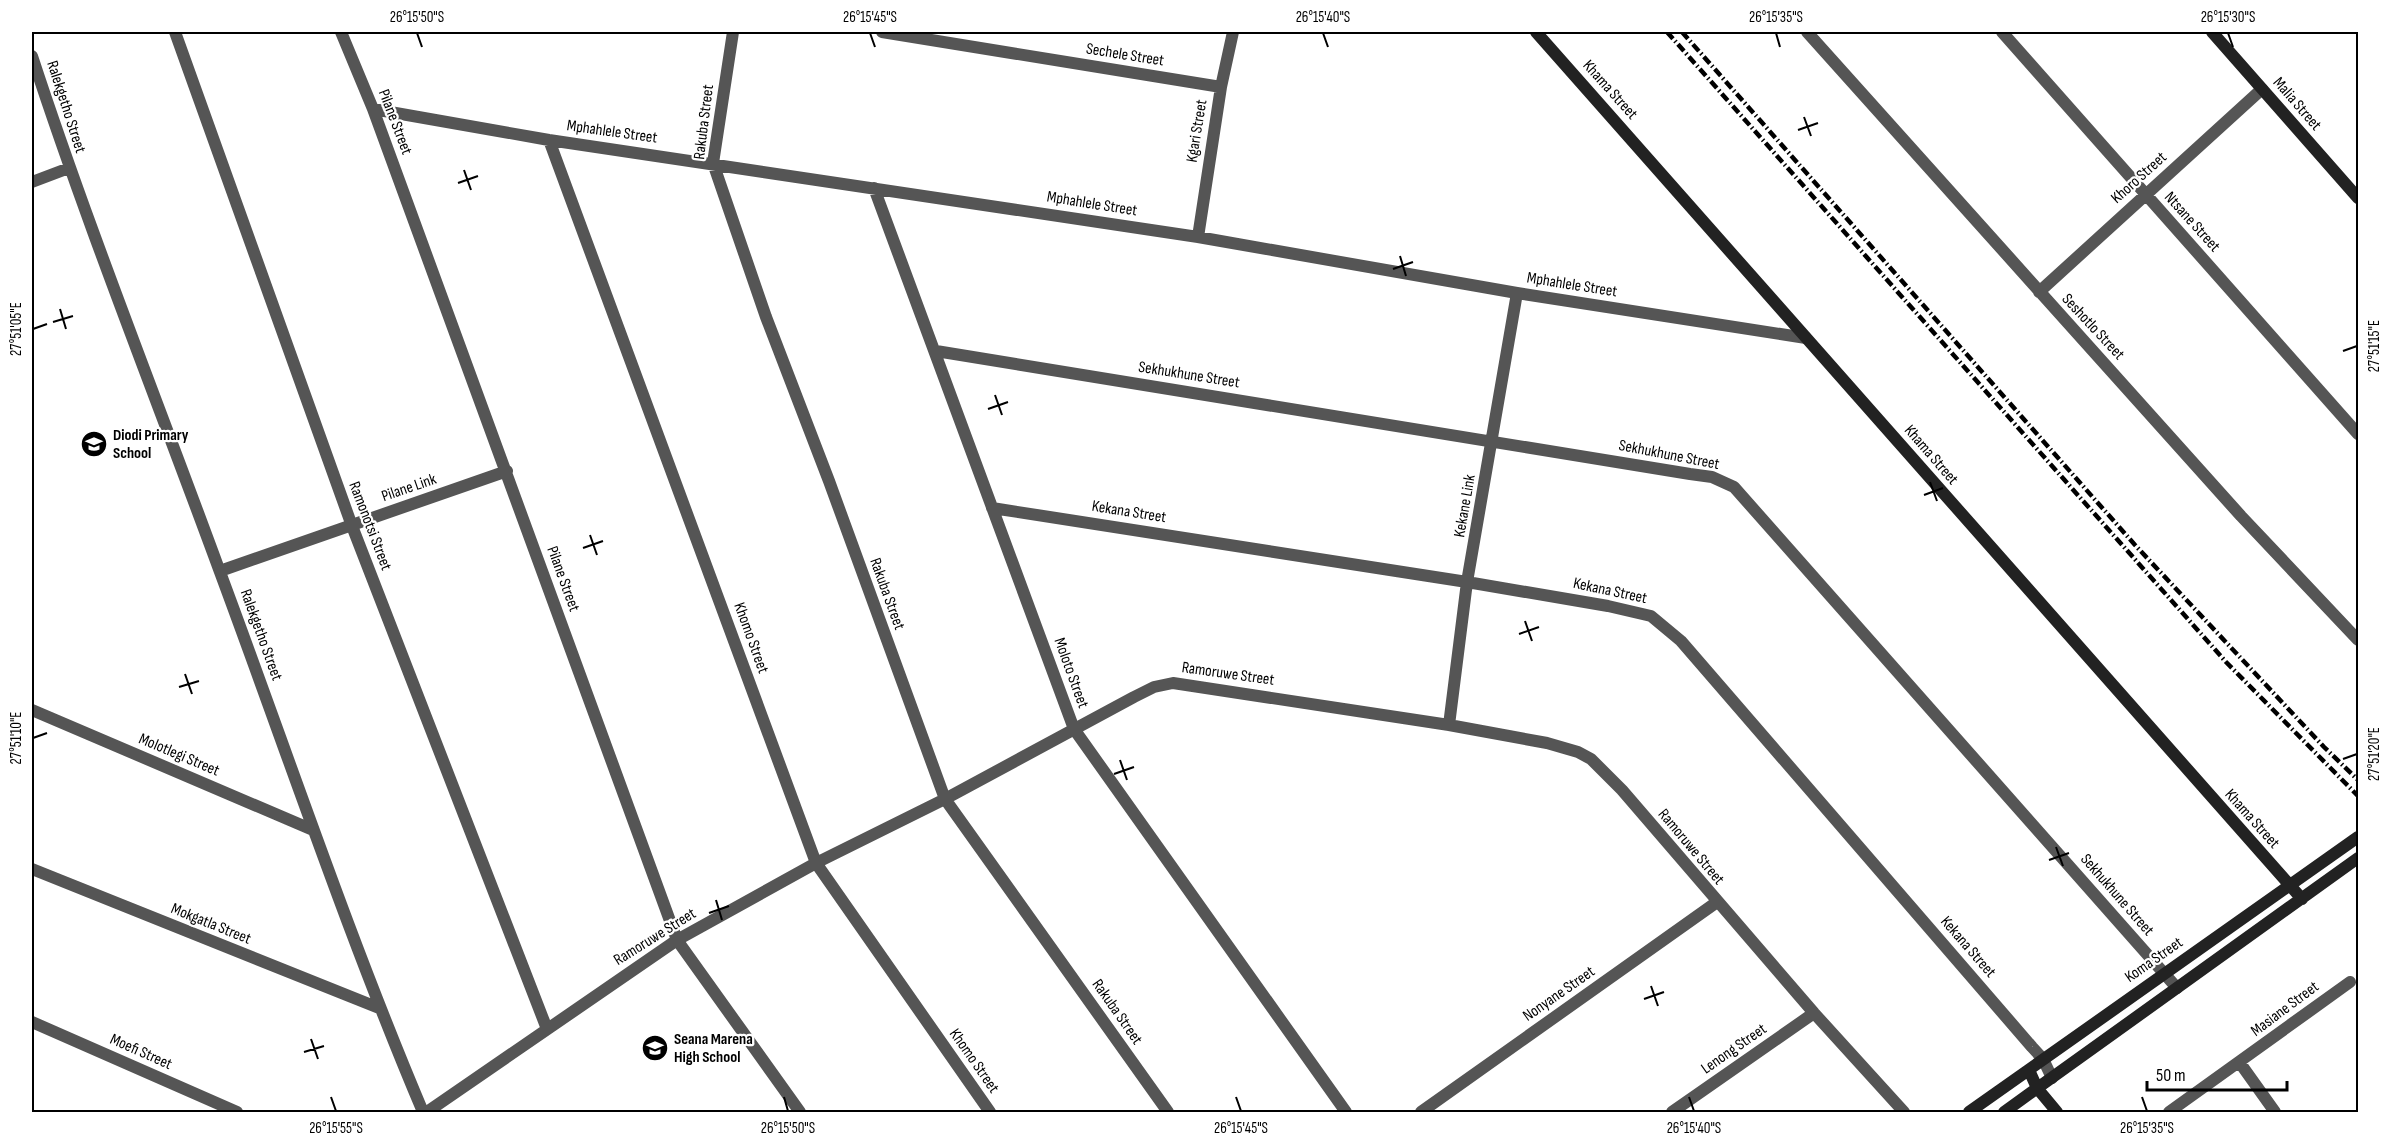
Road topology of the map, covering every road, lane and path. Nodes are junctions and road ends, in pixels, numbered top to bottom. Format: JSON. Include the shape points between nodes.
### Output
{"nodes":[{"id":1,"x":175,"y":32,"type":"edge"},
{"id":2,"x":341,"y":32,"type":"edge"},
{"id":3,"x":733,"y":32,"type":"edge"},
{"id":4,"x":882,"y":32,"type":"edge"},
{"id":5,"x":1233,"y":32,"type":"edge"},
{"id":6,"x":1536,"y":32,"type":"edge"},
{"id":7,"x":1808,"y":32,"type":"edge"},
{"id":8,"x":2002,"y":32,"type":"edge"},
{"id":9,"x":2212,"y":32,"type":"edge"},
{"id":10,"x":32,"y":56,"type":"edge"},
{"id":11,"x":1221,"y":87,"type":"junction"},
{"id":12,"x":2262,"y":89,"type":"junction"},
{"id":13,"x":373,"y":109,"type":"junction"},
{"id":14,"x":549,"y":140,"type":"junction"},
{"id":15,"x":713,"y":163,"type":"junction"},
{"id":16,"x":69,"y":168,"type":"junction"},
{"id":17,"x":32,"y":182,"type":"edge"},
{"id":18,"x":874,"y":188,"type":"junction"},
{"id":19,"x":2146,"y":194,"type":"junction"},
{"id":20,"x":2358,"y":198,"type":"edge"},
{"id":21,"x":1198,"y":237,"type":"junction"},
{"id":22,"x":2039,"y":292,"type":"junction"},
{"id":23,"x":1517,"y":293,"type":"junction"},
{"id":24,"x":1806,"y":338,"type":"junction"},
{"id":25,"x":936,"y":351,"type":"junction"},
{"id":26,"x":2358,"y":434,"type":"edge"},
{"id":27,"x":1493,"y":442,"type":"junction"},
{"id":28,"x":507,"y":471,"type":"junction"},
{"id":29,"x":992,"y":508,"type":"junction"},
{"id":30,"x":352,"y":526,"type":"junction"},
{"id":31,"x":220,"y":572,"type":"junction"},
{"id":32,"x":1467,"y":582,"type":"junction"},
{"id":33,"x":2358,"y":640,"type":"edge"},
{"id":34,"x":32,"y":710,"type":"edge"},
{"id":35,"x":1449,"y":725,"type":"junction"},
{"id":36,"x":1074,"y":729,"type":"junction"},
{"id":37,"x":945,"y":799,"type":"junction"},
{"id":38,"x":313,"y":830,"type":"junction"},
{"id":39,"x":2358,"y":837,"type":"edge"},
{"id":40,"x":2358,"y":858,"type":"edge"},
{"id":41,"x":816,"y":863,"type":"junction"},
{"id":42,"x":32,"y":869,"type":"edge"},
{"id":43,"x":2289,"y":885,"type":"junction"},
{"id":44,"x":2302,"y":899,"type":"junction"},
{"id":45,"x":1717,"y":902,"type":"junction"},
{"id":46,"x":677,"y":940,"type":"junction"},
{"id":47,"x":2164,"y":973,"type":"junction"},
{"id":48,"x":2350,"y":982,"type":"dead end"},
{"id":49,"x":2177,"y":988,"type":"junction"},
{"id":50,"x":379,"y":1008,"type":"junction"},
{"id":51,"x":1814,"y":1013,"type":"junction"},
{"id":52,"x":32,"y":1022,"type":"edge"},
{"id":53,"x":547,"y":1029,"type":"junction"},
{"id":54,"x":2043,"y":1059,"type":"junction"},
{"id":55,"x":2240,"y":1063,"type":"junction"},
{"id":56,"x":2029,"y":1070,"type":"junction"},
{"id":57,"x":2052,"y":1078,"type":"junction"},
{"id":58,"x":2037,"y":1088,"type":"junction"},
{"id":59,"x":237,"y":1113,"type":"edge"},
{"id":60,"x":425,"y":1113,"type":"edge"},
{"id":61,"x":800,"y":1113,"type":"edge"},
{"id":62,"x":990,"y":1113,"type":"edge"},
{"id":63,"x":1168,"y":1113,"type":"edge"},
{"id":64,"x":1346,"y":1113,"type":"edge"},
{"id":65,"x":1421,"y":1113,"type":"edge"},
{"id":66,"x":1672,"y":1113,"type":"edge"},
{"id":67,"x":1904,"y":1113,"type":"edge"},
{"id":68,"x":1969,"y":1113,"type":"edge"},
{"id":69,"x":2004,"y":1113,"type":"edge"},
{"id":70,"x":2057,"y":1113,"type":"edge"},
{"id":71,"x":2169,"y":1113,"type":"edge"},
{"id":72,"x":2275,"y":1113,"type":"edge"}],
"edges":[{"from":1,"to":30,"type":"street","name":"Ramonotsi Street"},
{"from":2,"to":13,"type":"street","name":"Pilane Street"},
{"from":3,"to":15,"type":"street","name":"Rakuba Street"},
{"from":4,"to":11,"type":"street","name":"Sechele Street"},
{"from":5,"to":11,"type":"street","name":"Kgari Street"},
{"from":6,"to":24,"type":"street","name":"Khama Street"},
{"from":7,"to":22,"type":"street","name":"Seshotlo Street"},
{"from":8,"to":19,"type":"street","name":"Ntsane Street"},
{"from":9,"to":12,"type":"street","name":"Malia Street"},
{"from":10,"to":16,"type":"street","name":"Ralekgetho Street"},
{"from":11,"to":21,"type":"street","name":"Kgari Street"},
{"from":12,"to":19,"type":"street","name":"Khoro Street"},
{"from":12,"to":20,"type":"street","name":"Malia Street"},
{"from":13,"to":14,"type":"street","name":"Mphahlele Street"},
{"from":13,"to":28,"type":"street","name":"Pilane Street"},
{"from":14,"to":15,"type":"street","name":"Mphahlele Street"},
{"from":14,"to":41,"type":"street","name":"Khomo Street"},
{"from":15,"to":18,"type":"street","name":"Mphahlele Street"},
{"from":15,"to":37,"type":"street","name":"Rakuba Street"},
{"from":16,"to":17,"type":"street","name":"Ralekgetho Street"},
{"from":16,"to":31,"type":"street","name":"Ralekgetho Street"},
{"from":18,"to":21,"type":"street","name":"Mphahlele Street"},
{"from":18,"to":25,"type":"street","name":"Moloto Street"},
{"from":19,"to":22,"type":"street","name":"Khoro Street"},
{"from":19,"to":26,"type":"street","name":"Ntsane Street"},
{"from":21,"to":23,"type":"street","name":"Mphahlele Street"},
{"from":22,"to":33,"type":"street","name":"Seshotlo Street"},
{"from":23,"to":24,"type":"street","name":"Mphahlele Street"},
{"from":23,"to":27,"type":"street","name":"Kekane Link"},
{"from":24,"to":43,"type":"street","name":"Khama Street"},
{"from":25,"to":27,"type":"street","name":"Sekhukhune Street"},
{"from":25,"to":29,"type":"street","name":"Moloto Street"},
{"from":27,"to":32,"type":"street","name":"Kekane Link"},
{"from":27,"to":47,"type":"street","name":"Sekhukhune Street","via":[[1712,477],[1734,487]]},
{"from":28,"to":30,"type":"street","name":"Pilane Link"},
{"from":28,"to":46,"type":"street","name":"Pilane Street"},
{"from":29,"to":32,"type":"street","name":"Kekana Street"},
{"from":29,"to":36,"type":"street","name":"Moloto Street"},
{"from":30,"to":31,"type":"street","name":"Pilane Link"},
{"from":30,"to":53,"type":"street","name":"Ramonotsi Street"},
{"from":31,"to":38,"type":"street","name":"Ralekgetho Street"},
{"from":32,"to":35,"type":"street","name":"Kekane Link"},
{"from":32,"to":54,"type":"street","name":"Kekana Street","via":[[1637,612],[1663,624],[1682,641]]},
{"from":34,"to":38,"type":"street","name":"Molotlegi Street"},
{"from":35,"to":36,"type":"street","name":"Ramoruwe Street","via":[[1173,683],[1154,687]]},
{"from":35,"to":45,"type":"street","name":"Ramoruwe Street","via":[[1547,743],[1591,759]]},
{"from":36,"to":37,"type":"street","name":"Ramoruwe Street"},
{"from":36,"to":64,"type":"street","name":"Moloto Street"},
{"from":37,"to":41,"type":"street","name":"Ramoruwe Street"},
{"from":37,"to":63,"type":"street","name":"Rakuba Street"},
{"from":38,"to":50,"type":"street","name":"Ralekgetho Street"},
{"from":39,"to":43,"type":"street","name":"Koma Street"},
{"from":40,"to":44,"type":"street"},
{"from":41,"to":46,"type":"street","name":"Ramoruwe Street"},
{"from":41,"to":62,"type":"street","name":"Khomo Street"},
{"from":42,"to":50,"type":"street","name":"Mokgatla Street"},
{"from":43,"to":44,"type":"street","name":"Khama Street"},
{"from":43,"to":47,"type":"street","name":"Koma Street"},
{"from":44,"to":49,"type":"street"},
{"from":45,"to":51,"type":"street","name":"Ramoruwe Street"},
{"from":45,"to":65,"type":"street","name":"Nonyane Street"},
{"from":46,"to":53,"type":"street","name":"Ramoruwe Street"},
{"from":46,"to":61,"type":"street","name":"Pilane Street"},
{"from":47,"to":49,"type":"street","name":"Sekhukhune Street"},
{"from":47,"to":54,"type":"street","name":"Koma Street"},
{"from":48,"to":55,"type":"street","name":"Masiane Street"},
{"from":49,"to":57,"type":"street"},
{"from":50,"to":60,"type":"street","name":"Ralekgetho Street"},
{"from":51,"to":66,"type":"street","name":"Lenong Street"},
{"from":51,"to":67,"type":"street","name":"Ramoruwe Street"},
{"from":52,"to":59,"type":"street","name":"Moefi Street"},
{"from":53,"to":60,"type":"street","name":"Ramoruwe Street"},
{"from":54,"to":56,"type":"street","name":"Koma Street"},
{"from":54,"to":57,"type":"street","name":"Kekana Street"},
{"from":55,"to":71,"type":"street","name":"Masiane Street"},
{"from":55,"to":72,"type":"street"},
{"from":56,"to":58,"type":"street"},
{"from":56,"to":68,"type":"street","name":"Koma Street"},
{"from":57,"to":58,"type":"street"},
{"from":58,"to":69,"type":"street"},
{"from":58,"to":70,"type":"street"}]}
